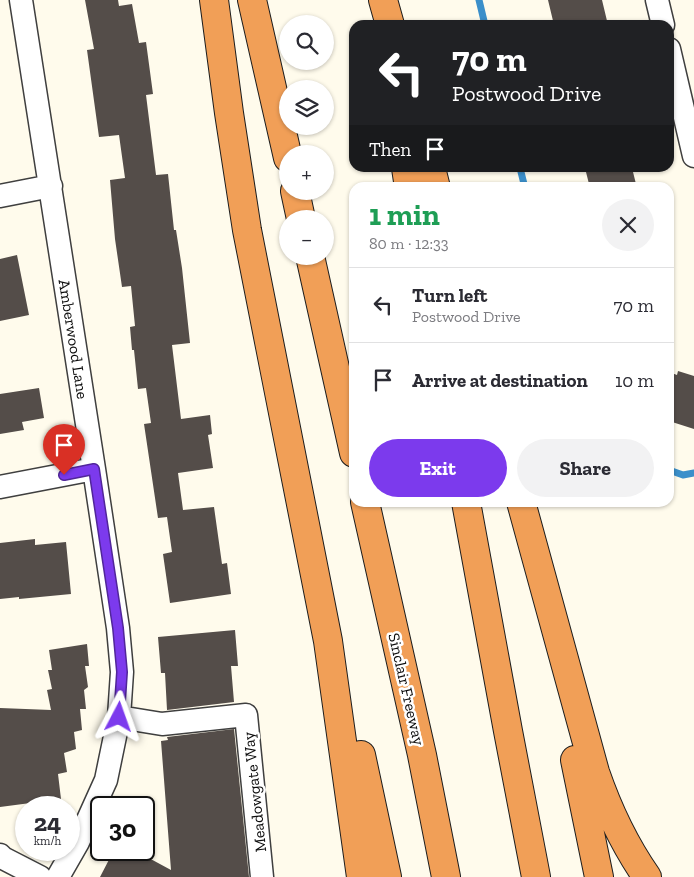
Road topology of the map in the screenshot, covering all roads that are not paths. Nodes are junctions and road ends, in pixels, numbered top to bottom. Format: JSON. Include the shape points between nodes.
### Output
{"nodes":[{"id":1,"x":21,"y":0,"type":"edge"},
{"id":2,"x":214,"y":0,"type":"edge"},
{"id":3,"x":252,"y":0,"type":"edge"},
{"id":4,"x":375,"y":0,"type":"edge"},
{"id":5,"x":383,"y":0,"type":"edge"},
{"id":6,"x":657,"y":0,"type":"edge"},
{"id":7,"x":379,"y":20,"type":"edge"},
{"id":8,"x":389,"y":20,"type":"edge"},
{"id":9,"x":662,"y":20,"type":"edge"},
{"id":10,"x":674,"y":70,"type":"edge"},
{"id":11,"x":285,"y":145,"type":"edge"},
{"id":12,"x":694,"y":156,"type":"edge"},
{"id":13,"x":51,"y":186,"type":"junction"},
{"id":14,"x":0,"y":196,"type":"edge"},
{"id":15,"x":312,"y":265,"type":"edge"},
{"id":16,"x":349,"y":431,"type":"edge"},
{"id":17,"x":94,"y":469,"type":"junction"},
{"id":18,"x":0,"y":487,"type":"edge"},
{"id":19,"x":366,"y":507,"type":"edge"},
{"id":20,"x":467,"y":507,"type":"edge"},
{"id":21,"x":522,"y":507,"type":"edge"},
{"id":22,"x":538,"y":564,"type":"junction"},
{"id":23,"x":328,"y":641,"type":"junction"},
{"id":24,"x":119,"y":717,"type":"junction"},
{"id":25,"x":0,"y":855,"type":"edge"},
{"id":26,"x":40,"y":877,"type":"edge"},
{"id":27,"x":58,"y":877,"type":"edge"},
{"id":28,"x":262,"y":877,"type":"edge"},
{"id":29,"x":361,"y":877,"type":"edge"},
{"id":30,"x":387,"y":877,"type":"edge"},
{"id":31,"x":446,"y":877,"type":"edge"},
{"id":32,"x":536,"y":877,"type":"edge"},
{"id":33,"x":599,"y":877,"type":"edge"},
{"id":34,"x":646,"y":877,"type":"edge"}],
"edges":[{"from":1,"to":13,"type":"street","name":"Amberwood Lane"},
{"from":2,"to":23,"type":"highway","via":[[248,230]]},
{"from":3,"to":11,"type":"highway"},
{"from":4,"to":7,"type":"highway"},
{"from":5,"to":8,"type":"highway"},
{"from":6,"to":9,"type":"street"},
{"from":10,"to":12,"type":"street"},
{"from":13,"to":14,"type":"street"},
{"from":13,"to":17,"type":"street","name":"Amberwood Lane"},
{"from":15,"to":16,"type":"highway"},
{"from":17,"to":18,"type":"street"},
{"from":17,"to":24,"type":"street","name":"Amberwood Lane","via":[[118,628],[122,672]]},
{"from":19,"to":31,"type":"highway","name":"Sinclair Freeway"},
{"from":20,"to":32,"type":"highway"},
{"from":21,"to":22,"type":"highway"},
{"from":22,"to":33,"type":"highway"},
{"from":22,"to":34,"type":"highway","via":[[594,772],[619,833]]},
{"from":23,"to":29,"type":"highway"},
{"from":23,"to":30,"type":"highway","via":[[354,726]]},
{"from":24,"to":27,"type":"street","name":"Amberwood Lane","via":[[106,780]]},
{"from":24,"to":28,"type":"street","name":"Meadowgate Way","via":[[162,724],[246,715]]},
{"from":25,"to":26,"type":"street"}]}
